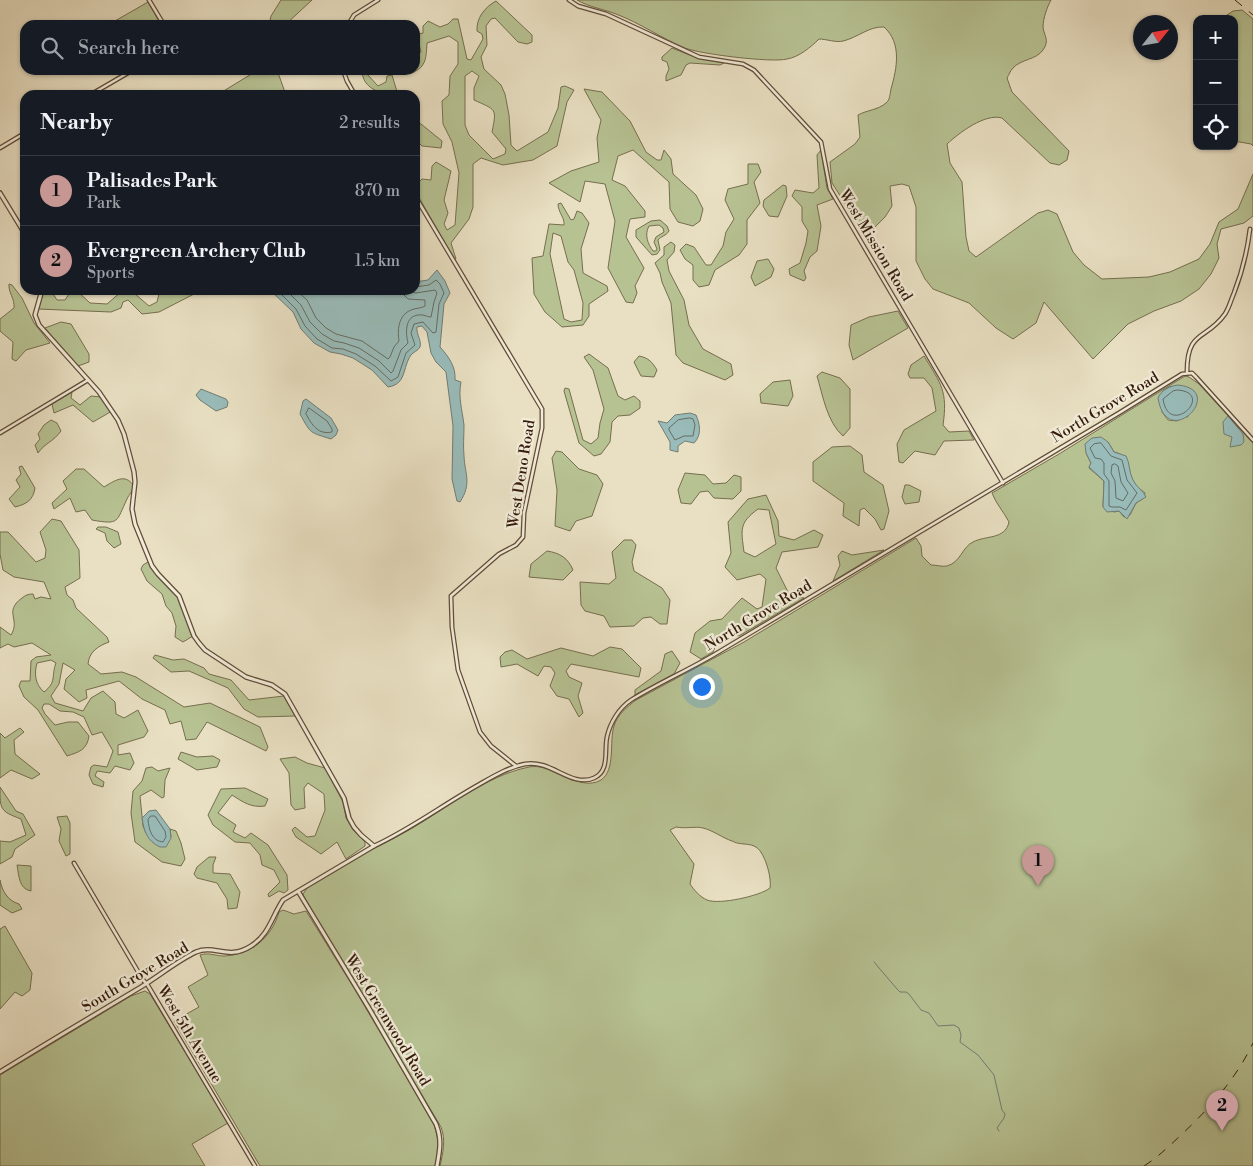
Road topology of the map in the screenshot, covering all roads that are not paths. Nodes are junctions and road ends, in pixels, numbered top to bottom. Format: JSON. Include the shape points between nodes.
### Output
{"nodes":[{"id":1,"x":149,"y":0,"type":"edge"},
{"id":2,"x":378,"y":0,"type":"edge"},
{"id":3,"x":569,"y":0,"type":"edge"},
{"id":4,"x":161,"y":20,"type":"edge"},
{"id":5,"x":351,"y":20,"type":"edge"},
{"id":6,"x":124,"y":75,"type":"edge"},
{"id":7,"x":345,"y":75,"type":"edge"},
{"id":8,"x":99,"y":90,"type":"edge"},
{"id":9,"x":352,"y":90,"type":"edge"},
{"id":10,"x":20,"y":137,"type":"edge"},
{"id":11,"x":0,"y":148,"type":"edge"},
{"id":12,"x":0,"y":193,"type":"edge"},
{"id":13,"x":420,"y":204,"type":"edge"},
{"id":14,"x":20,"y":226,"type":"edge"},
{"id":15,"x":1250,"y":229,"type":"dead end"},
{"id":16,"x":41,"y":295,"type":"edge"},
{"id":17,"x":1187,"y":373,"type":"junction"},
{"id":18,"x":88,"y":380,"type":"junction"},
{"id":19,"x":0,"y":433,"type":"edge"},
{"id":20,"x":1253,"y":440,"type":"edge"},
{"id":21,"x":1003,"y":483,"type":"junction"},
{"id":22,"x":516,"y":766,"type":"junction"},
{"id":23,"x":374,"y":846,"type":"junction"},
{"id":24,"x":74,"y":863,"type":"dead end"},
{"id":25,"x":298,"y":890,"type":"junction"},
{"id":26,"x":147,"y":984,"type":"junction"},
{"id":27,"x":0,"y":1072,"type":"edge"},
{"id":28,"x":255,"y":1166,"type":"edge"},
{"id":29,"x":437,"y":1166,"type":"edge"}],
"edges":[{"from":1,"to":4,"type":"street"},
{"from":2,"to":5,"type":"street"},
{"from":3,"to":21,"type":"street","name":"West Mission Road","via":[[699,57],[743,64],[754,70],[821,142],[830,189]]},
{"from":6,"to":8,"type":"street"},
{"from":7,"to":9,"type":"street"},
{"from":10,"to":11,"type":"street"},
{"from":12,"to":14,"type":"street"},
{"from":13,"to":22,"type":"street","name":"West Deno Road","via":[[542,409],[542,428],[524,513],[523,537],[451,596],[458,670],[480,732],[491,746]]},
{"from":15,"to":17,"type":"street","via":[[1245,264],[1229,306],[1219,321],[1192,342]]},
{"from":16,"to":18,"type":"street","via":[[36,321]]},
{"from":17,"to":20,"type":"street","via":[[1196,377]]},
{"from":17,"to":21,"type":"street","name":"North Grove Road"},
{"from":18,"to":19,"type":"street"},
{"from":18,"to":23,"type":"street","via":[[110,406],[124,434],[134,472],[134,524],[152,566],[179,596],[194,636],[205,650],[225,664],[285,694],[344,798],[352,823]]},
{"from":21,"to":22,"type":"street","name":"North Grove Road","via":[[624,705],[607,736],[604,768],[592,779],[569,777],[543,764]]},
{"from":22,"to":23,"type":"street","name":"North Grove Road"},
{"from":23,"to":25,"type":"street","name":"South Grove Road"},
{"from":24,"to":26,"type":"street","name":"West 5th Avenue"},
{"from":25,"to":26,"type":"street","name":"South Grove Road","via":[[283,900],[267,931],[249,947],[225,953],[203,949]]},
{"from":25,"to":29,"type":"street","name":"West Greenwood Road","via":[[436,1124],[441,1144]]},
{"from":26,"to":27,"type":"street","name":"South Grove Road"},
{"from":26,"to":28,"type":"street","name":"West 5th Avenue"}]}
